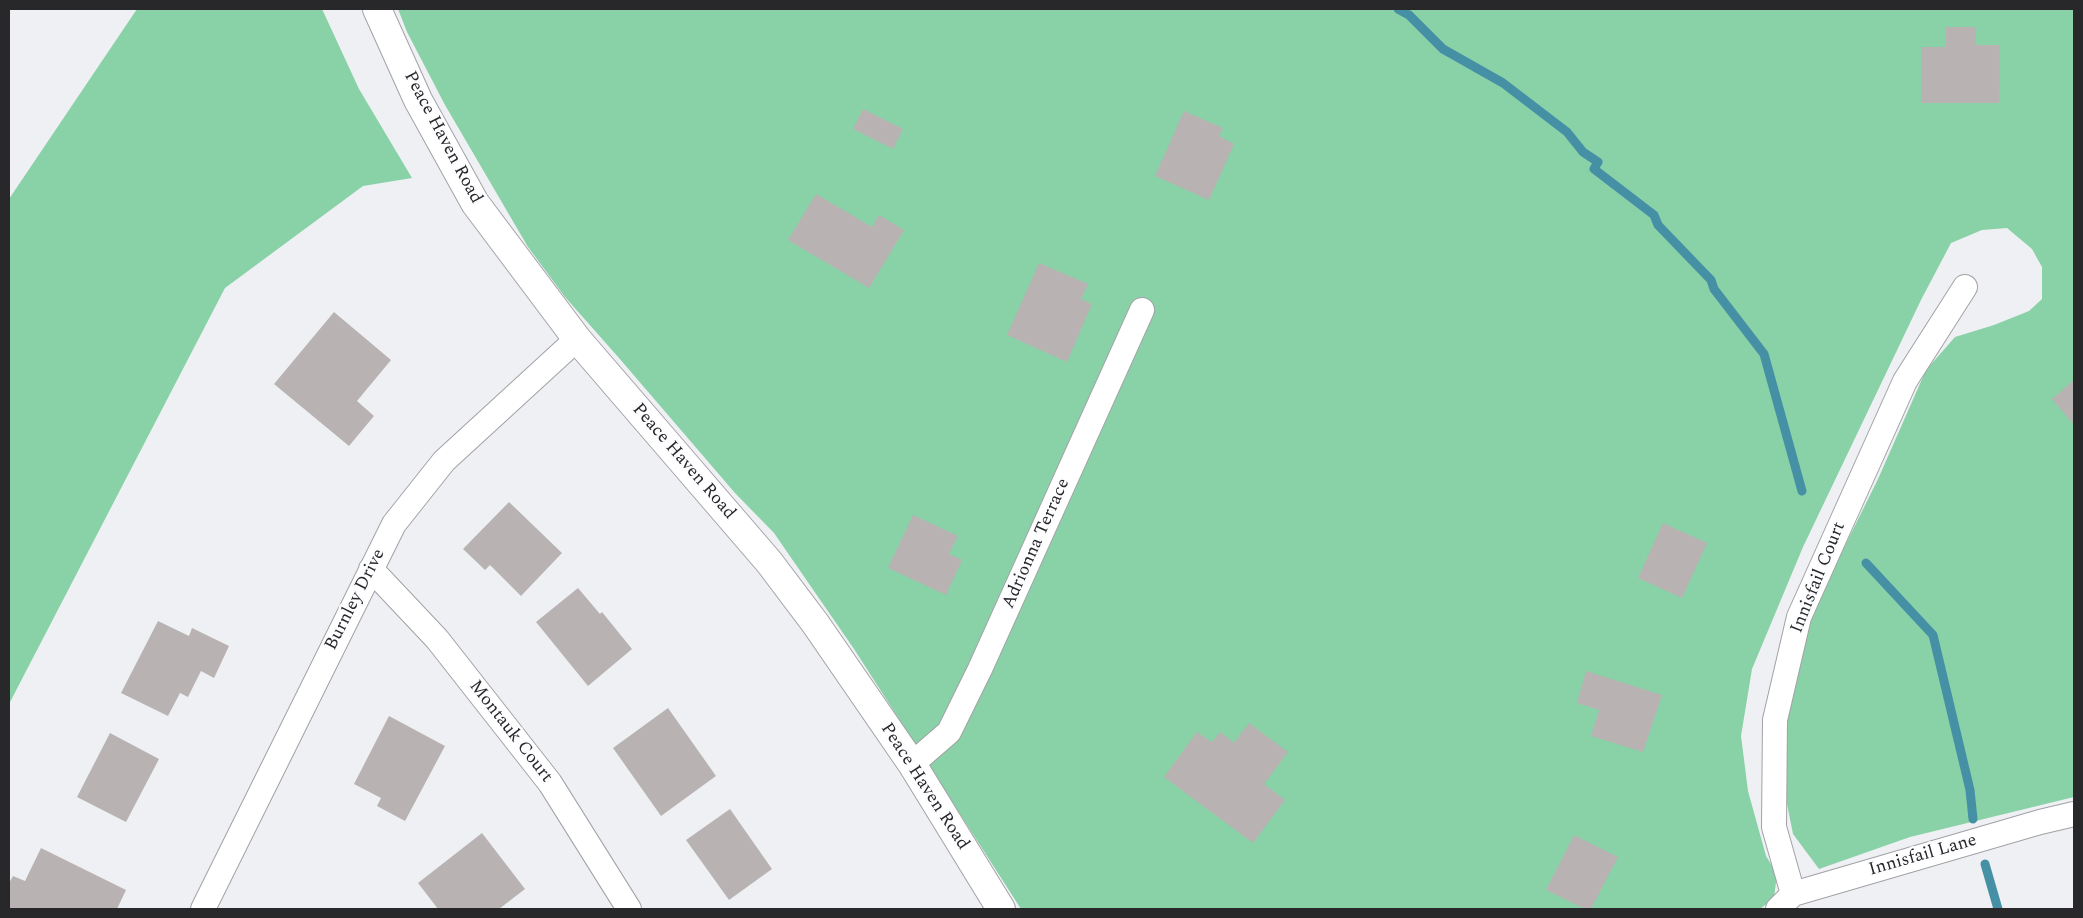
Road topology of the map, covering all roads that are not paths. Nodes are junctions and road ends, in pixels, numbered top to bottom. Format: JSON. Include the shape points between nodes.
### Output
{"nodes":[{"id":1,"x":377,"y":9,"type":"edge"},
{"id":2,"x":1965,"y":287,"type":"dead end"},
{"id":3,"x":1142,"y":310,"type":"dead end"},
{"id":4,"x":577,"y":339,"type":"junction"},
{"id":5,"x":371,"y":568,"type":"junction"},
{"id":6,"x":912,"y":764,"type":"junction"},
{"id":7,"x":2074,"y":814,"type":"edge"},
{"id":8,"x":1785,"y":902,"type":"edge"},
{"id":9,"x":203,"y":909,"type":"edge"},
{"id":10,"x":629,"y":909,"type":"edge"},
{"id":11,"x":1001,"y":909,"type":"edge"}],
"edges":[{"from":1,"to":4,"type":"main road","name":"Peace Haven Road","via":[[418,100],[475,203]]},
{"from":2,"to":8,"type":"street","name":"Innisfail Court","via":[[1905,381],[1799,616],[1775,720],[1774,827]]},
{"from":3,"to":6,"type":"street","name":"Adrionna Terrace","via":[[949,732]]},
{"from":4,"to":5,"type":"street","name":"Burnley Drive","via":[[444,461],[394,524]]},
{"from":4,"to":6,"type":"main road","name":"Peace Haven Road","via":[[769,562]]},
{"from":5,"to":9,"type":"street","name":"Burnley Drive"},
{"from":5,"to":10,"type":"street","name":"Montauk Court","via":[[437,639],[550,783]]},
{"from":6,"to":11,"type":"main road","name":"Peace Haven Road"},
{"from":7,"to":8,"type":"street","name":"Innisfail Lane"}]}
